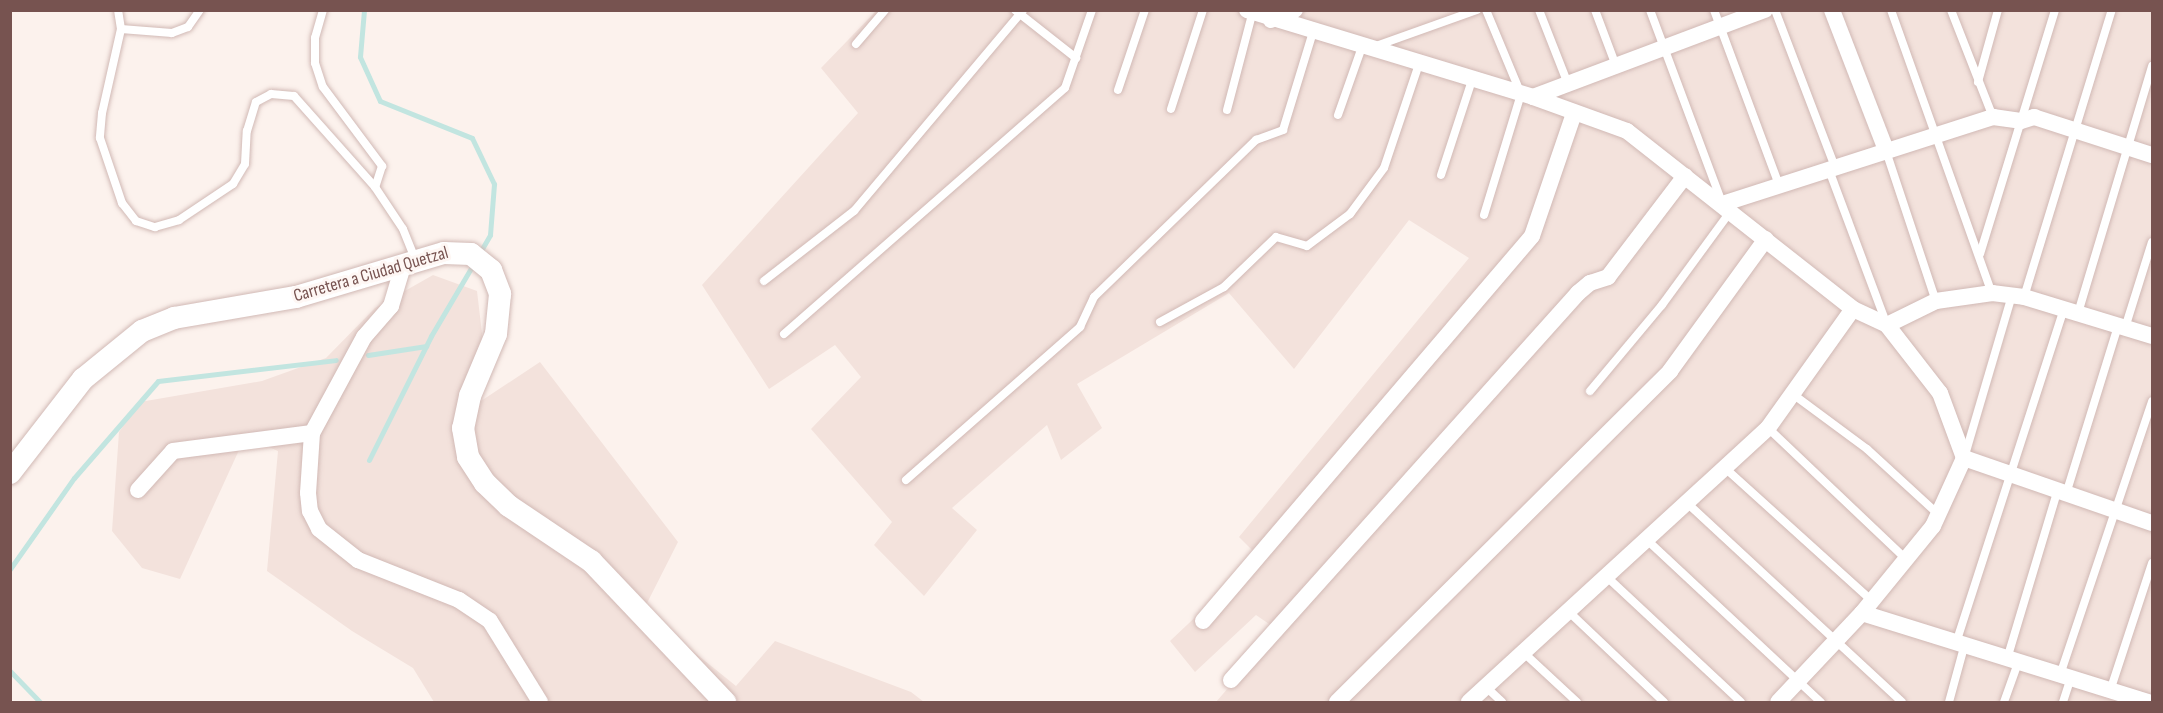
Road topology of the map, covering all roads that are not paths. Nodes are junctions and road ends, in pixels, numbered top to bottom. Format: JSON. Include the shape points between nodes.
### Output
{"nodes":[{"id":1,"x":118,"y":10,"type":"edge"},
{"id":2,"x":200,"y":10,"type":"edge"},
{"id":3,"x":323,"y":10,"type":"edge"},
{"id":4,"x":885,"y":10,"type":"edge"},
{"id":5,"x":1092,"y":10,"type":"edge"},
{"id":6,"x":1145,"y":10,"type":"edge"},
{"id":7,"x":1203,"y":10,"type":"edge"},
{"id":8,"x":1295,"y":10,"type":"edge"},
{"id":9,"x":1477,"y":10,"type":"edge"},
{"id":10,"x":1486,"y":10,"type":"edge"},
{"id":11,"x":1539,"y":10,"type":"edge"},
{"id":12,"x":1595,"y":10,"type":"edge"},
{"id":13,"x":1650,"y":10,"type":"edge"},
{"id":14,"x":1714,"y":10,"type":"edge"},
{"id":15,"x":1765,"y":10,"type":"edge"},
{"id":16,"x":1775,"y":10,"type":"edge"},
{"id":17,"x":1832,"y":10,"type":"edge"},
{"id":18,"x":1891,"y":10,"type":"edge"},
{"id":19,"x":1951,"y":10,"type":"edge"},
{"id":20,"x":1998,"y":10,"type":"edge"},
{"id":21,"x":2055,"y":10,"type":"edge"},
{"id":22,"x":2112,"y":10,"type":"edge"},
{"id":23,"x":1019,"y":12,"type":"edge"},
{"id":24,"x":1251,"y":12,"type":"edge"},
{"id":25,"x":1271,"y":20,"type":"junction"},
{"id":26,"x":1720,"y":27,"type":"junction"},
{"id":27,"x":121,"y":29,"type":"junction"},
{"id":28,"x":1312,"y":32,"type":"junction"},
{"id":29,"x":856,"y":44,"type":"dead end"},
{"id":30,"x":1366,"y":48,"type":"junction"},
{"id":31,"x":1664,"y":48,"type":"junction"},
{"id":32,"x":1076,"y":58,"type":"junction"},
{"id":33,"x":1419,"y":64,"type":"junction"},
{"id":34,"x":1616,"y":66,"type":"junction"},
{"id":35,"x":2152,"y":66,"type":"edge"},
{"id":36,"x":1472,"y":80,"type":"junction"},
{"id":37,"x":1978,"y":82,"type":"junction"},
{"id":38,"x":1568,"y":84,"type":"junction"},
{"id":39,"x":1118,"y":90,"type":"dead end"},
{"id":40,"x":1527,"y":95,"type":"junction"},
{"id":41,"x":1172,"y":109,"type":"dead end"},
{"id":42,"x":1227,"y":110,"type":"dead end"},
{"id":43,"x":1574,"y":113,"type":"junction"},
{"id":44,"x":1338,"y":115,"type":"dead end"},
{"id":45,"x":1992,"y":117,"type":"junction"},
{"id":46,"x":2021,"y":121,"type":"junction"},
{"id":47,"x":2075,"y":130,"type":"junction"},
{"id":48,"x":1936,"y":133,"type":"junction"},
{"id":49,"x":2128,"y":147,"type":"junction"},
{"id":50,"x":1886,"y":150,"type":"junction"},
{"id":51,"x":2152,"y":155,"type":"edge"},
{"id":52,"x":1832,"y":168,"type":"junction"},
{"id":53,"x":1441,"y":175,"type":"dead end"},
{"id":54,"x":1685,"y":176,"type":"junction"},
{"id":55,"x":1779,"y":185,"type":"junction"},
{"id":56,"x":375,"y":187,"type":"junction"},
{"id":57,"x":1727,"y":207,"type":"junction"},
{"id":58,"x":1484,"y":215,"type":"dead end"},
{"id":59,"x":1766,"y":239,"type":"junction"},
{"id":60,"x":2152,"y":242,"type":"edge"},
{"id":61,"x":1980,"y":255,"type":"junction"},
{"id":62,"x":409,"y":263,"type":"junction"},
{"id":63,"x":764,"y":281,"type":"dead end"},
{"id":64,"x":1992,"y":293,"type":"junction"},
{"id":65,"x":2018,"y":296,"type":"junction"},
{"id":66,"x":1936,"y":301,"type":"junction"},
{"id":67,"x":1853,"y":309,"type":"junction"},
{"id":68,"x":2071,"y":311,"type":"junction"},
{"id":69,"x":1160,"y":322,"type":"dead end"},
{"id":70,"x":1887,"y":325,"type":"junction"},
{"id":71,"x":2122,"y":326,"type":"junction"},
{"id":72,"x":784,"y":334,"type":"dead end"},
{"id":73,"x":2152,"y":336,"type":"edge"},
{"id":74,"x":1590,"y":391,"type":"dead end"},
{"id":75,"x":1794,"y":395,"type":"junction"},
{"id":76,"x":2152,"y":401,"type":"edge"},
{"id":77,"x":1768,"y":428,"type":"junction"},
{"id":78,"x":312,"y":433,"type":"junction"},
{"id":79,"x":1964,"y":458,"type":"junction"},
{"id":80,"x":1725,"y":468,"type":"junction"},
{"id":81,"x":10,"y":473,"type":"edge"},
{"id":82,"x":2012,"y":477,"type":"junction"},
{"id":83,"x":906,"y":480,"type":"dead end"},
{"id":84,"x":138,"y":490,"type":"dead end"},
{"id":85,"x":2062,"y":493,"type":"junction"},
{"id":86,"x":1686,"y":502,"type":"junction"},
{"id":87,"x":2115,"y":511,"type":"junction"},
{"id":88,"x":1938,"y":514,"type":"junction"},
{"id":89,"x":2152,"y":523,"type":"edge"},
{"id":90,"x":1647,"y":540,"type":"junction"},
{"id":91,"x":1906,"y":559,"type":"junction"},
{"id":92,"x":2152,"y":563,"type":"edge"},
{"id":93,"x":1607,"y":577,"type":"junction"},
{"id":94,"x":1867,"y":607,"type":"junction"},
{"id":95,"x":1569,"y":612,"type":"junction"},
{"id":96,"x":1203,"y":621,"type":"dead end"},
{"id":97,"x":1835,"y":640,"type":"junction"},
{"id":98,"x":1960,"y":646,"type":"junction"},
{"id":99,"x":1524,"y":653,"type":"junction"},
{"id":100,"x":2012,"y":661,"type":"junction"},
{"id":101,"x":2066,"y":677,"type":"junction"},
{"id":102,"x":1231,"y":681,"type":"dead end"},
{"id":103,"x":1798,"y":682,"type":"junction"},
{"id":104,"x":1486,"y":687,"type":"junction"},
{"id":105,"x":2113,"y":695,"type":"edge"},
{"id":106,"x":540,"y":702,"type":"edge"},
{"id":107,"x":725,"y":702,"type":"edge"},
{"id":108,"x":1337,"y":702,"type":"edge"},
{"id":109,"x":1469,"y":702,"type":"edge"},
{"id":110,"x":1502,"y":702,"type":"edge"},
{"id":111,"x":1577,"y":702,"type":"edge"},
{"id":112,"x":1664,"y":702,"type":"edge"},
{"id":113,"x":1741,"y":702,"type":"edge"},
{"id":114,"x":1778,"y":702,"type":"edge"},
{"id":115,"x":1821,"y":702,"type":"edge"},
{"id":116,"x":1902,"y":702,"type":"edge"},
{"id":117,"x":1949,"y":702,"type":"edge"},
{"id":118,"x":2004,"y":702,"type":"edge"},
{"id":119,"x":2063,"y":702,"type":"edge"},
{"id":120,"x":2148,"y":702,"type":"edge"}],
"edges":[{"from":1,"to":27,"type":"lane"},
{"from":2,"to":27,"type":"lane","via":[[188,27],[172,33]]},
{"from":3,"to":56,"type":"lane","via":[[315,38],[315,63],[323,87],[382,166]]},
{"from":4,"to":29,"type":"lane"},
{"from":5,"to":32,"type":"lane"},
{"from":6,"to":39,"type":"lane"},
{"from":7,"to":41,"type":"lane"},
{"from":8,"to":25,"type":"street"},
{"from":9,"to":30,"type":"lane"},
{"from":10,"to":40,"type":"lane"},
{"from":11,"to":38,"type":"lane"},
{"from":12,"to":34,"type":"lane"},
{"from":13,"to":31,"type":"lane"},
{"from":14,"to":26,"type":"lane"},
{"from":15,"to":26,"type":"street"},
{"from":16,"to":52,"type":"lane"},
{"from":17,"to":50,"type":"street"},
{"from":18,"to":48,"type":"lane"},
{"from":19,"to":37,"type":"lane"},
{"from":20,"to":37,"type":"lane"},
{"from":21,"to":46,"type":"lane"},
{"from":22,"to":47,"type":"lane"},
{"from":23,"to":32,"type":"lane"},
{"from":23,"to":63,"type":"lane","via":[[854,211]]},
{"from":24,"to":25,"type":"street"},
{"from":24,"to":42,"type":"lane"},
{"from":25,"to":28,"type":"street"},
{"from":26,"to":31,"type":"street"},
{"from":26,"to":55,"type":"lane"},
{"from":27,"to":56,"type":"lane","via":[[100,138],[122,203],[136,221],[155,227],[178,220],[233,184],[245,164],[247,131],[256,102],[271,94],[294,96]]},
{"from":28,"to":30,"type":"street"},
{"from":28,"to":83,"type":"lane","via":[[1283,130],[1256,140],[1094,297],[1080,327]]},
{"from":30,"to":33,"type":"street"},
{"from":30,"to":44,"type":"lane"},
{"from":31,"to":34,"type":"street"},
{"from":31,"to":57,"type":"lane"},
{"from":32,"to":72,"type":"lane","via":[[1065,88]]},
{"from":33,"to":36,"type":"street"},
{"from":33,"to":69,"type":"lane","via":[[1384,168],[1350,214],[1307,246],[1276,237],[1270,240],[1224,287]]},
{"from":34,"to":38,"type":"street"},
{"from":35,"to":49,"type":"lane"},
{"from":36,"to":40,"type":"street"},
{"from":36,"to":53,"type":"lane"},
{"from":37,"to":45,"type":"lane"},
{"from":38,"to":40,"type":"street"},
{"from":40,"to":43,"type":"street"},
{"from":40,"to":58,"type":"lane"},
{"from":43,"to":54,"type":"street","via":[[1627,131]]},
{"from":43,"to":96,"type":"street","via":[[1532,236]]},
{"from":45,"to":46,"type":"street"},
{"from":45,"to":48,"type":"street"},
{"from":46,"to":47,"type":"street","via":[[2034,117]]},
{"from":46,"to":61,"type":"lane"},
{"from":47,"to":49,"type":"street"},
{"from":47,"to":65,"type":"lane"},
{"from":48,"to":50,"type":"street"},
{"from":48,"to":61,"type":"lane"},
{"from":49,"to":51,"type":"street"},
{"from":49,"to":68,"type":"lane"},
{"from":50,"to":52,"type":"street"},
{"from":50,"to":66,"type":"lane"},
{"from":52,"to":55,"type":"street"},
{"from":52,"to":70,"type":"lane"},
{"from":54,"to":57,"type":"street"},
{"from":54,"to":102,"type":"street","via":[[1608,277],[1590,283],[1578,293]]},
{"from":55,"to":57,"type":"street"},
{"from":56,"to":62,"type":"lane","via":[[403,229]]},
{"from":57,"to":59,"type":"street"},
{"from":57,"to":74,"type":"lane","via":[[1662,305]]},
{"from":59,"to":67,"type":"street"},
{"from":59,"to":108,"type":"street","via":[[1670,371]]},
{"from":60,"to":71,"type":"lane"},
{"from":61,"to":64,"type":"lane"},
{"from":62,"to":78,"type":"street","via":[[391,306],[364,337]]},
{"from":62,"to":81,"type":"main road","name":"Carretera a Ciudad Quetzal","via":[[296,297],[174,318],[142,331],[83,379]]},
{"from":62,"to":107,"type":"main road","name":"Carretera a Ciudad Quetzal","via":[[452,251],[471,254],[491,270],[498,283],[496,334],[470,396],[463,428],[468,457],[485,483],[509,506],[591,561]]},
{"from":64,"to":65,"type":"street"},
{"from":64,"to":66,"type":"street"},
{"from":65,"to":68,"type":"street"},
{"from":65,"to":79,"type":"lane"},
{"from":66,"to":70,"type":"street"},
{"from":67,"to":70,"type":"street"},
{"from":67,"to":75,"type":"street"},
{"from":68,"to":71,"type":"street"},
{"from":68,"to":82,"type":"lane"},
{"from":70,"to":79,"type":"street","via":[[1940,393]]},
{"from":71,"to":73,"type":"street"},
{"from":71,"to":85,"type":"lane"},
{"from":75,"to":77,"type":"street"},
{"from":75,"to":88,"type":"lane","via":[[1867,449]]},
{"from":76,"to":87,"type":"lane"},
{"from":77,"to":80,"type":"street"},
{"from":77,"to":91,"type":"lane"},
{"from":78,"to":84,"type":"street","via":[[173,451]]},
{"from":78,"to":106,"type":"street","via":[[308,493],[319,528],[358,560],[459,600],[490,621]]},
{"from":79,"to":82,"type":"street"},
{"from":79,"to":88,"type":"street"},
{"from":80,"to":86,"type":"street"},
{"from":80,"to":94,"type":"lane"},
{"from":82,"to":85,"type":"street"},
{"from":82,"to":98,"type":"lane"},
{"from":85,"to":87,"type":"street"},
{"from":85,"to":100,"type":"lane"},
{"from":86,"to":90,"type":"street"},
{"from":86,"to":97,"type":"lane"},
{"from":87,"to":89,"type":"street"},
{"from":87,"to":101,"type":"lane"},
{"from":88,"to":91,"type":"street"},
{"from":90,"to":93,"type":"street"},
{"from":90,"to":103,"type":"lane"},
{"from":91,"to":94,"type":"street"},
{"from":92,"to":105,"type":"lane"},
{"from":93,"to":95,"type":"street"},
{"from":93,"to":113,"type":"lane"},
{"from":94,"to":97,"type":"street"},
{"from":94,"to":98,"type":"street"},
{"from":95,"to":99,"type":"street"},
{"from":95,"to":112,"type":"lane"},
{"from":97,"to":103,"type":"street"},
{"from":97,"to":116,"type":"lane"},
{"from":98,"to":100,"type":"street"},
{"from":98,"to":117,"type":"lane"},
{"from":99,"to":104,"type":"street"},
{"from":99,"to":111,"type":"lane"},
{"from":100,"to":101,"type":"street"},
{"from":100,"to":118,"type":"lane"},
{"from":101,"to":105,"type":"street"},
{"from":101,"to":119,"type":"lane"},
{"from":103,"to":114,"type":"street"},
{"from":103,"to":115,"type":"lane"},
{"from":104,"to":109,"type":"street"},
{"from":104,"to":110,"type":"lane"},
{"from":105,"to":120,"type":"street"}]}
